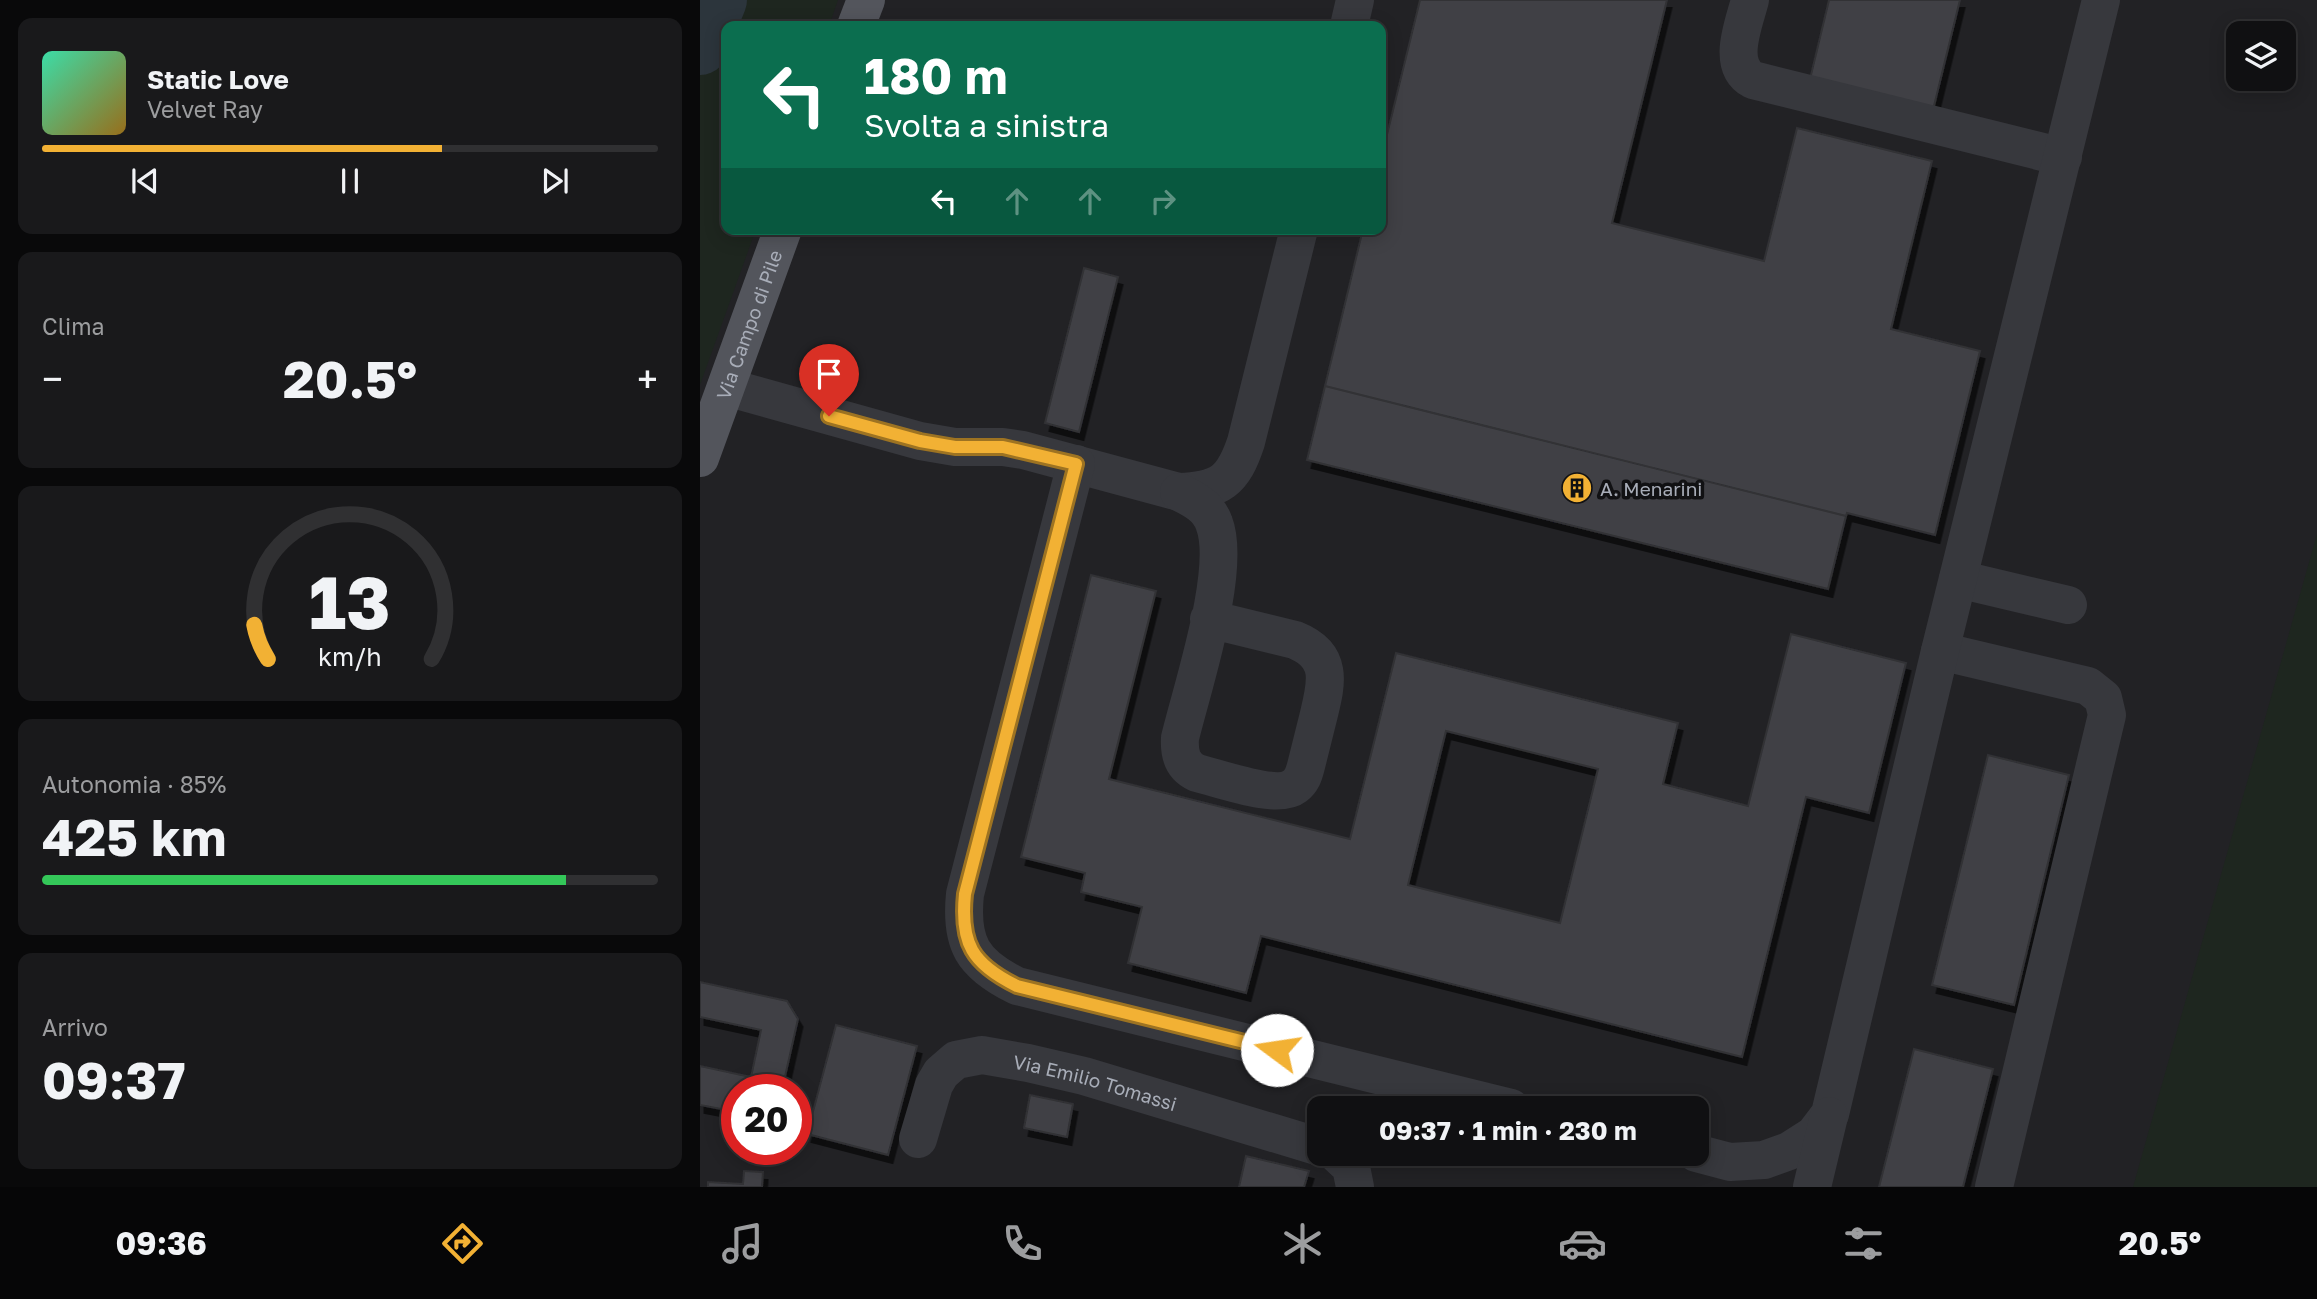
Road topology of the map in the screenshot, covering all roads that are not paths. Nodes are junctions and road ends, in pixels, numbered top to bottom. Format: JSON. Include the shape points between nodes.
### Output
{"nodes":[{"id":1,"x":866,"y":0,"type":"edge"},
{"id":2,"x":1355,"y":0,"type":"edge"},
{"id":3,"x":1749,"y":0,"type":"edge"},
{"id":4,"x":2101,"y":0,"type":"edge"},
{"id":5,"x":858,"y":21,"type":"edge"},
{"id":6,"x":1350,"y":21,"type":"edge"},
{"id":7,"x":2063,"y":157,"type":"junction"},
{"id":8,"x":781,"y":235,"type":"edge"},
{"id":9,"x":1298,"y":235,"type":"edge"},
{"id":10,"x":726,"y":387,"type":"junction"},
{"id":11,"x":700,"y":458,"type":"edge"},
{"id":12,"x":1076,"y":464,"type":"junction"},
{"id":13,"x":1179,"y":492,"type":"junction"},
{"id":14,"x":1958,"y":579,"type":"junction"},
{"id":15,"x":2068,"y":605,"type":"dead end"},
{"id":16,"x":1209,"y":619,"type":"junction"},
{"id":17,"x":1940,"y":650,"type":"junction"},
{"id":18,"x":1462,"y":1096,"type":"edge"},
{"id":19,"x":1830,"y":1114,"type":"junction"},
{"id":20,"x":918,"y":1139,"type":"dead end"},
{"id":21,"x":1307,"y":1143,"type":"edge"},
{"id":22,"x":1713,"y":1157,"type":"edge"},
{"id":23,"x":1350,"y":1166,"type":"edge"},
{"id":24,"x":1355,"y":1187,"type":"edge"},
{"id":25,"x":1762,"y":1187,"type":"edge"},
{"id":26,"x":1812,"y":1187,"type":"edge"},
{"id":27,"x":1994,"y":1187,"type":"edge"}],
"edges":[{"from":1,"to":5,"type":"main road"},
{"from":2,"to":6,"type":"street"},
{"from":3,"to":7,"type":"street","via":[[1738,55],[1745,75],[1754,80]]},
{"from":4,"to":7,"type":"street"},
{"from":7,"to":14,"type":"street"},
{"from":8,"to":10,"type":"main road","name":"Via Campo di Pile"},
{"from":9,"to":13,"type":"street","via":[[1239,464],[1223,482],[1201,491]]},
{"from":10,"to":11,"type":"main road","name":"Via Campo di Pile"},
{"from":10,"to":12,"type":"street","via":[[920,441],[1003,447]]},
{"from":12,"to":13,"type":"street"},
{"from":12,"to":18,"type":"street","via":[[965,894],[965,936],[978,958],[997,976],[1017,986]]},
{"from":13,"to":16,"type":"street","via":[[1201,504],[1214,521],[1220,545]]},
{"from":14,"to":15,"type":"street"},
{"from":14,"to":17,"type":"street"},
{"from":16,"to":16,"type":"street","via":[[1180,738],[1182,760],[1197,773],[1268,790],[1288,790],[1297,785],[1306,766],[1325,691],[1323,664],[1295,640]]},
{"from":17,"to":19,"type":"street"},
{"from":17,"to":27,"type":"street","via":[[2088,686],[2103,698],[2108,715]]},
{"from":19,"to":22,"type":"street","via":[[1814,1135],[1789,1151],[1764,1160]]},
{"from":19,"to":26,"type":"street"},
{"from":20,"to":21,"type":"street","name":"Via Emilio Tomassi","via":[[941,1073],[956,1060],[982,1055],[1073,1073]]},
{"from":22,"to":25,"type":"street","via":[[1756,1179]]},
{"from":23,"to":24,"type":"street"}]}
